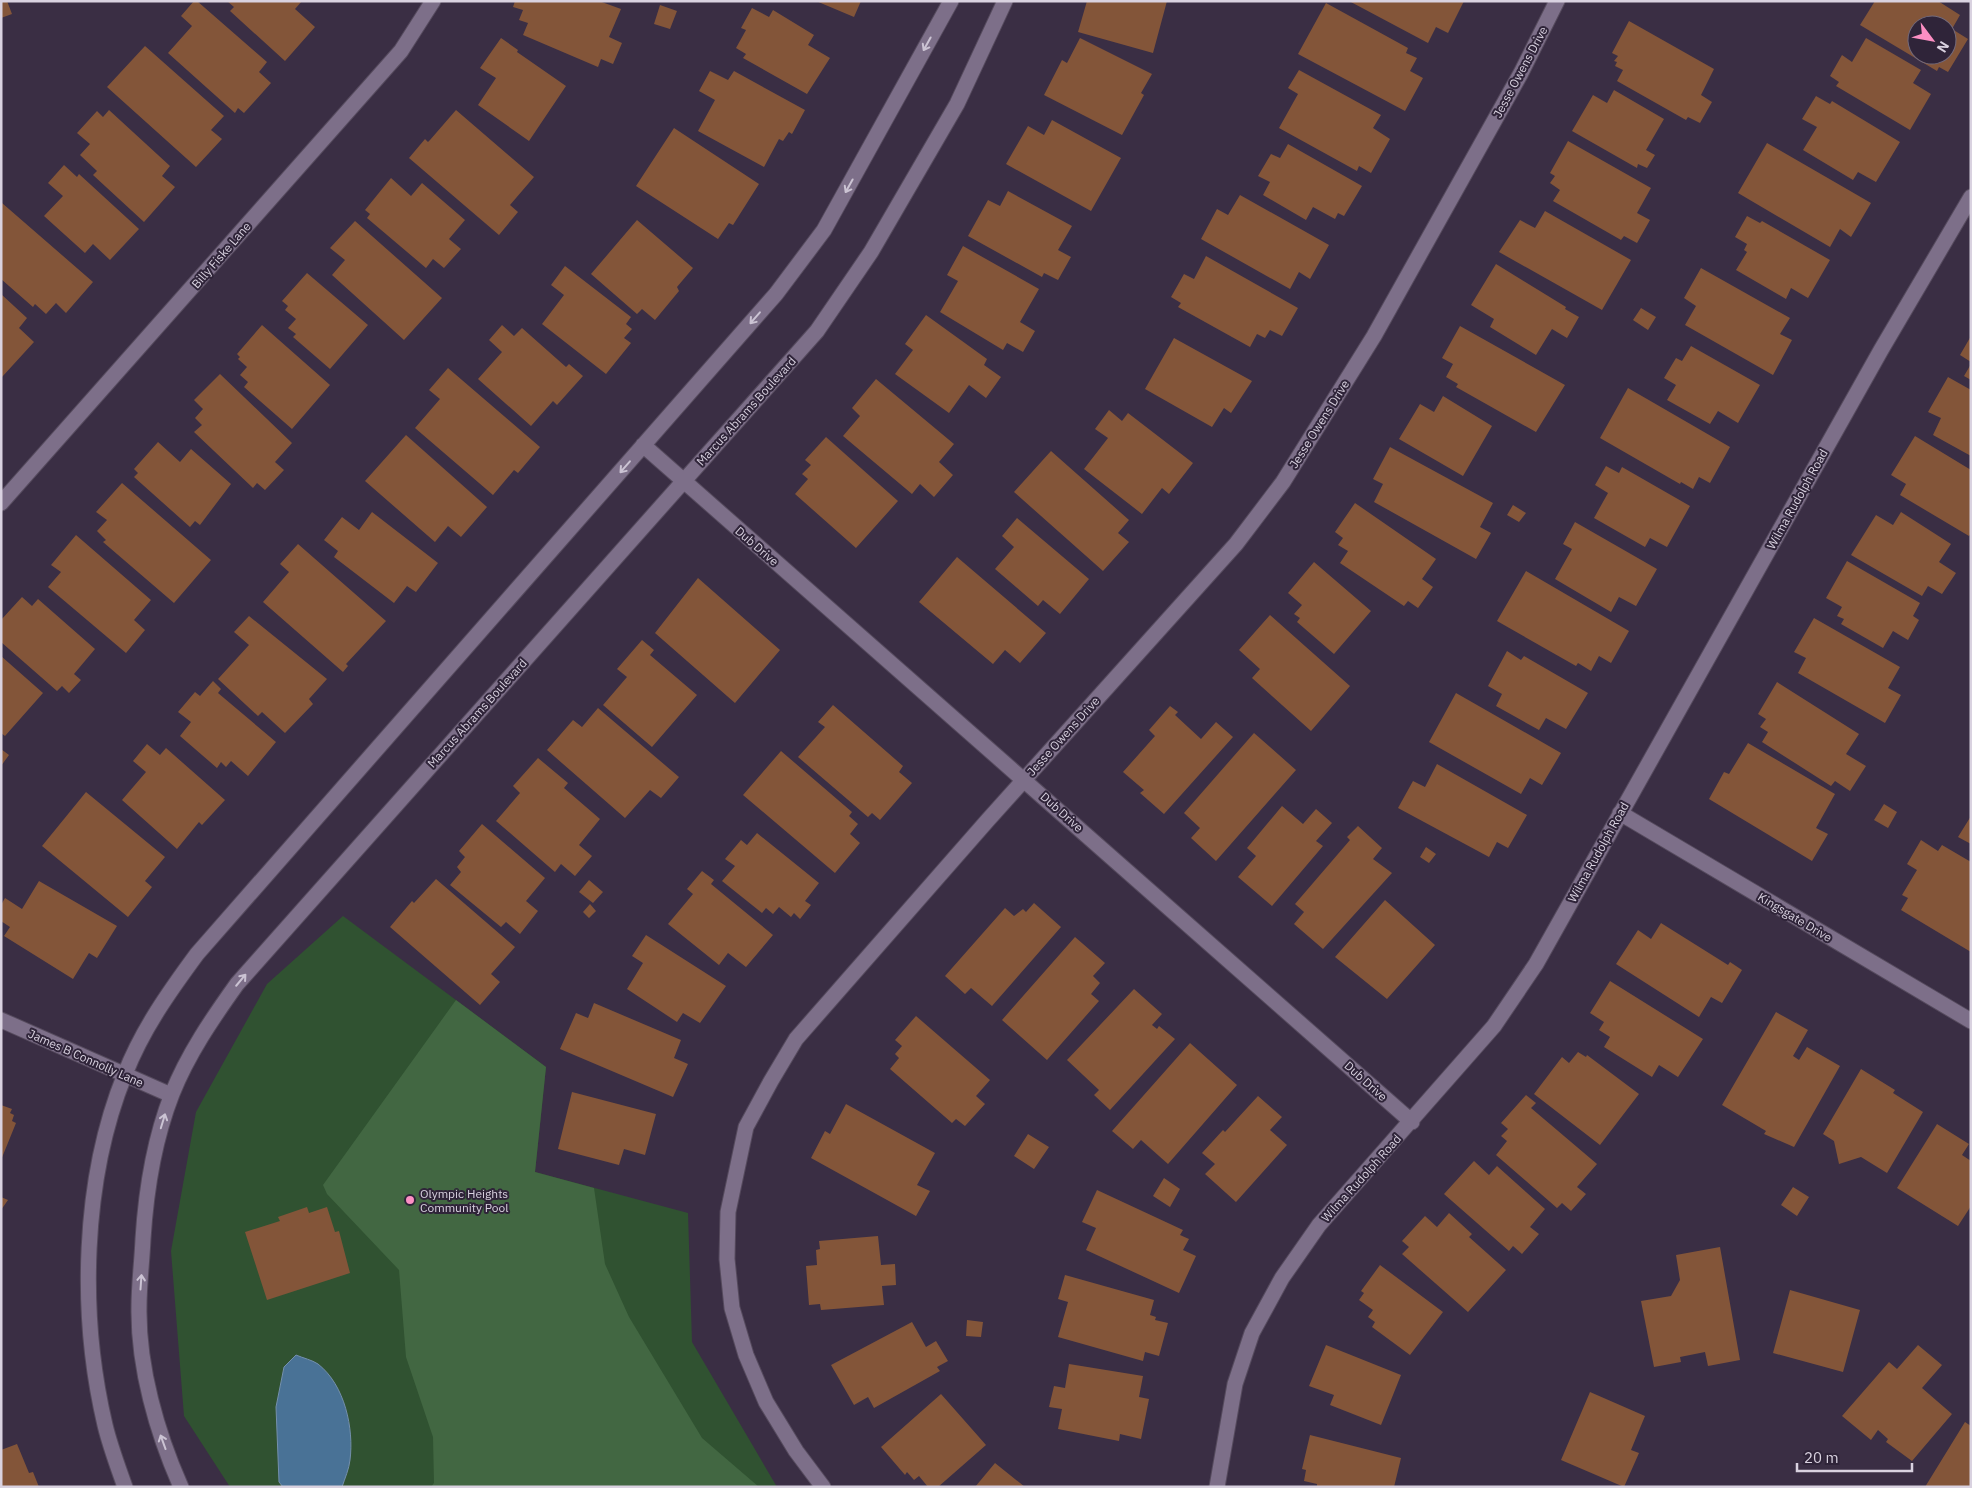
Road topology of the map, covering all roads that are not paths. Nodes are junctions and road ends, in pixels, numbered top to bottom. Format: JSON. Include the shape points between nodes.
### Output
{"nodes":[{"id":1,"x":433,"y":1,"type":"edge"},
{"id":2,"x":951,"y":1,"type":"edge"},
{"id":3,"x":1005,"y":1,"type":"edge"},
{"id":4,"x":1557,"y":1,"type":"edge"},
{"id":5,"x":1971,"y":197,"type":"edge"},
{"id":6,"x":643,"y":445,"type":"junction"},
{"id":7,"x":683,"y":481,"type":"junction"},
{"id":8,"x":1,"y":503,"type":"edge"},
{"id":9,"x":1024,"y":779,"type":"junction"},
{"id":10,"x":1620,"y":813,"type":"junction"},
{"id":11,"x":1,"y":1020,"type":"edge"},
{"id":12,"x":1971,"y":1020,"type":"edge"},
{"id":13,"x":125,"y":1074,"type":"junction"},
{"id":14,"x":171,"y":1095,"type":"junction"},
{"id":15,"x":1412,"y":1122,"type":"junction"},
{"id":16,"x":125,"y":1487,"type":"edge"},
{"id":17,"x":181,"y":1487,"type":"edge"},
{"id":18,"x":823,"y":1487,"type":"edge"},
{"id":19,"x":1217,"y":1487,"type":"edge"}],
"edges":[{"from":1,"to":8,"type":"street","name":"Billy Fiske Lane","via":[[401,51]]},
{"from":2,"to":6,"type":"street","one_way":true,"via":[[824,230],[776,294]]},
{"from":3,"to":7,"type":"street","name":"Marcus Abrams Boulevard","via":[[957,104],[871,252],[817,331]]},
{"from":4,"to":9,"type":"street","name":"Jesse Owens Drive","via":[[1521,73],[1374,336],[1283,482],[1236,544]]},
{"from":5,"to":10,"type":"street","name":"Wilma Rudolph Road"},
{"from":6,"to":7,"type":"street","name":"Dub Drive"},
{"from":6,"to":13,"type":"street","one_way":true,"via":[[197,954],[163,1001]]},
{"from":7,"to":9,"type":"street","name":"Dub Drive"},
{"from":14,"to":7,"type":"street","name":"Marcus Abrams Boulevard","one_way":true,"via":[[208,1025],[237,984]]},
{"from":9,"to":15,"type":"street","name":"Dub Drive"},
{"from":9,"to":18,"type":"street","name":"Jesse Owens Drive","via":[[796,1039],[746,1126],[728,1212],[727,1259],[732,1308],[746,1355],[766,1402]]},
{"from":10,"to":12,"type":"street","name":"Kingsgate Drive"},
{"from":10,"to":15,"type":"street","name":"Wilma Rudolph Road","via":[[1536,964],[1494,1026]]},
{"from":11,"to":13,"type":"street","name":"James B Connolly Lane"},
{"from":13,"to":14,"type":"street","name":"James B Connolly Lane"},
{"from":13,"to":16,"type":"street","via":[[100,1161],[87,1258],[93,1352],[100,1398],[105,1426]]},
{"from":17,"to":14,"type":"street","name":"Marcus Abrams Boulevard","one_way":true,"via":[[156,1421],[143,1357],[139,1309],[146,1200]]},
{"from":15,"to":19,"type":"street","name":"Wilma Rudolph Road","via":[[1319,1225],[1282,1278],[1252,1333],[1235,1384]]}]}
